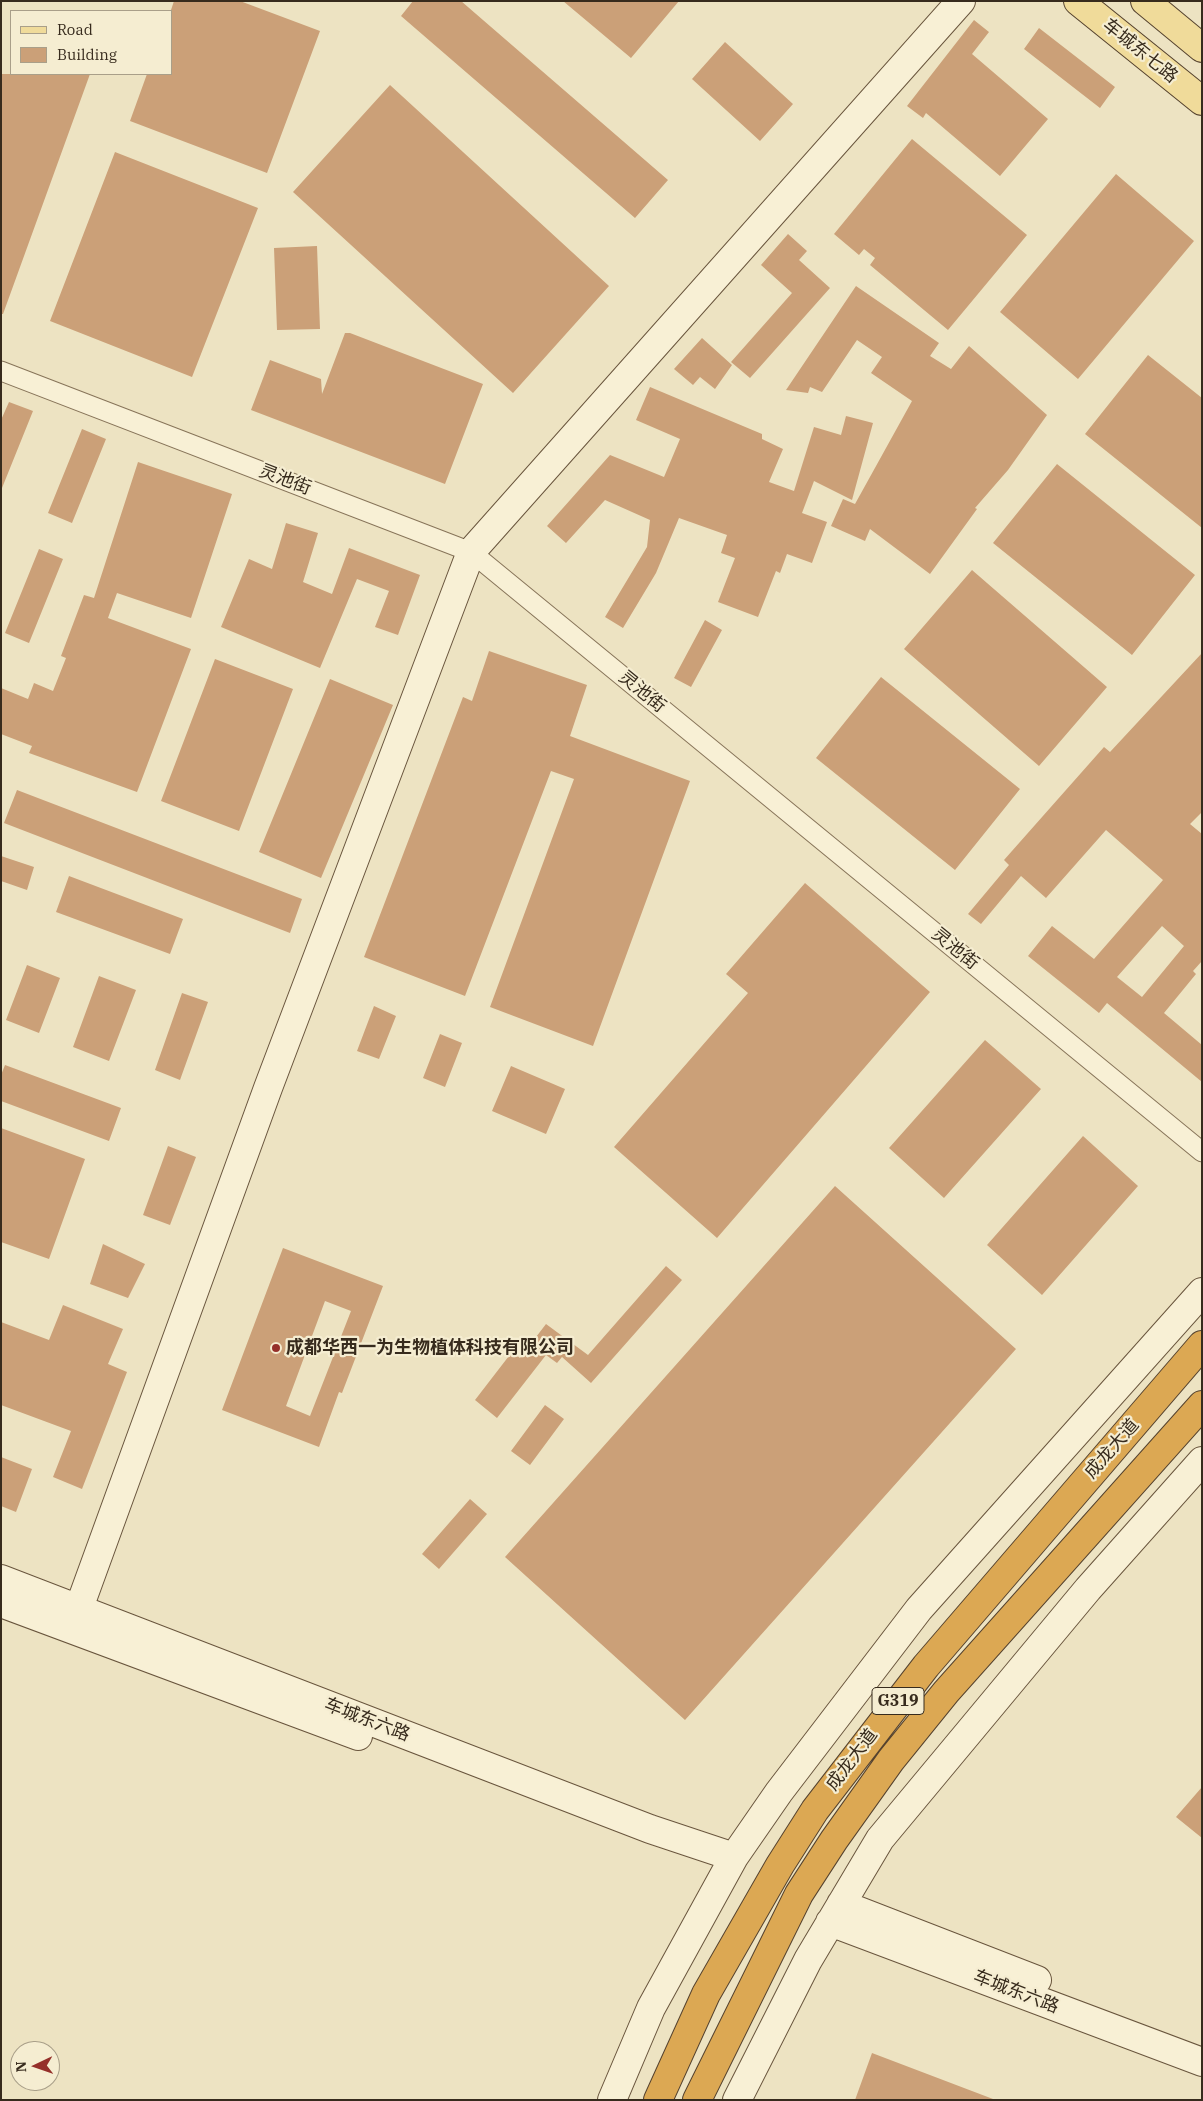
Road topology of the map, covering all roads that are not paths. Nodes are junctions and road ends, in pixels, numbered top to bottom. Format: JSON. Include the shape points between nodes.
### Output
{"nodes":[{"id":1,"x":962,"y":1,"type":"edge"},
{"id":2,"x":1078,"y":1,"type":"edge"},
{"id":3,"x":1145,"y":1,"type":"edge"},
{"id":4,"x":1202,"y":48,"type":"edge"},
{"id":5,"x":1202,"y":101,"type":"edge"},
{"id":6,"x":1,"y":371,"type":"edge"},
{"id":7,"x":471,"y":552,"type":"junction"},
{"id":8,"x":1202,"y":1152,"type":"edge"},
{"id":9,"x":1202,"y":1292,"type":"edge"},
{"id":10,"x":1202,"y":1345,"type":"edge"},
{"id":11,"x":1202,"y":1405,"type":"edge"},
{"id":12,"x":1202,"y":1461,"type":"edge"},
{"id":13,"x":1,"y":1579,"type":"edge"},
{"id":14,"x":1,"y":1603,"type":"edge"},
{"id":15,"x":79,"y":1608,"type":"junction"},
{"id":16,"x":729,"y":1865,"type":"junction"},
{"id":17,"x":835,"y":1913,"type":"junction"},
{"id":18,"x":1202,"y":2044,"type":"edge"},
{"id":19,"x":1202,"y":2062,"type":"edge"},
{"id":20,"x":612,"y":2100,"type":"edge"},
{"id":21,"x":658,"y":2100,"type":"edge"},
{"id":22,"x":697,"y":2100,"type":"edge"},
{"id":23,"x":737,"y":2100,"type":"edge"}],
"edges":[{"from":1,"to":7,"type":"street"},
{"from":2,"to":5,"type":"main road","name":"车城东七路"},
{"from":3,"to":4,"type":"main road"},
{"from":6,"to":7,"type":"street","name":"灵池街"},
{"from":7,"to":8,"type":"street","name":"灵池街"},
{"from":7,"to":15,"type":"street","via":[[268,1088]]},
{"from":9,"to":16,"type":"street","via":[[919,1609],[779,1792]]},
{"from":10,"to":21,"type":"highway","name":"成龙大道","number":"G319","via":[[926,1666],[814,1810],[706,1994]]},
{"from":11,"to":22,"type":"highway","name":"成龙大道","number":"G319","via":[[946,1692],[891,1760],[799,1894]]},
{"from":12,"to":17,"type":"street","via":[[1088,1589],[880,1839]]},
{"from":13,"to":15,"type":"street","name":"车城东六路"},
{"from":14,"to":16,"type":"street","name":"车城东六路"},
{"from":15,"to":16,"type":"street","name":"车城东六路","via":[[641,1826]]},
{"from":16,"to":20,"type":"street","via":[[651,2008]]},
{"from":17,"to":18,"type":"street","name":"车城东六路"},
{"from":17,"to":19,"type":"street","name":"车城东六路"},
{"from":17,"to":23,"type":"street"}]}
